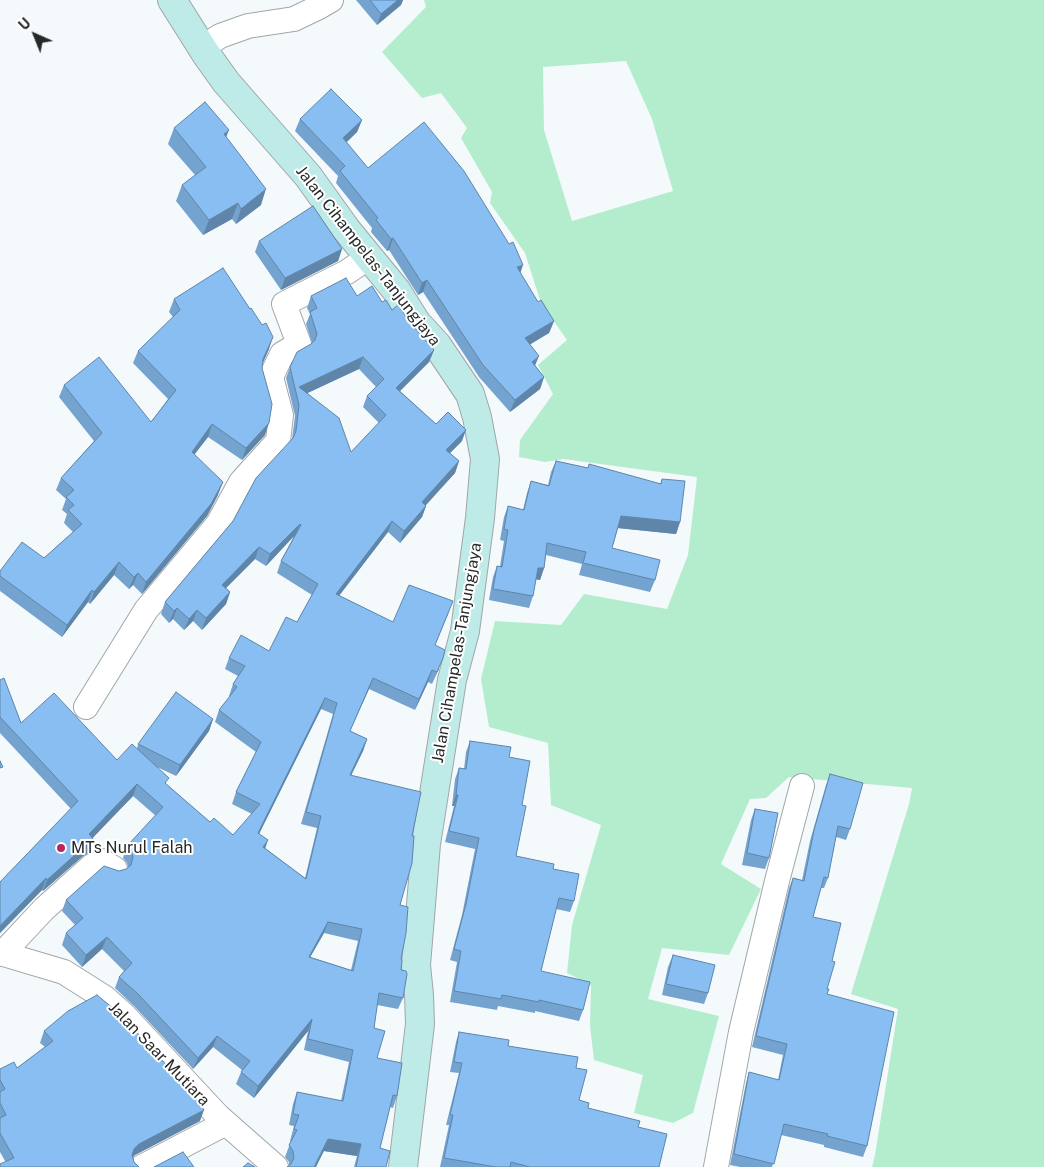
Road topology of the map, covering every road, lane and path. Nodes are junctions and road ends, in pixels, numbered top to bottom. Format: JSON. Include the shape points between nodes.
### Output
{"nodes":[{"id":1,"x":172,"y":0,"type":"edge"},
{"id":2,"x":331,"y":0,"type":"edge"},
{"id":3,"x":202,"y":48,"type":"junction"},
{"id":4,"x":369,"y":257,"type":"junction"},
{"id":5,"x":86,"y":707,"type":"dead end"},
{"id":6,"x":802,"y":786,"type":"dead end"},
{"id":7,"x":115,"y":869,"type":"edge"},
{"id":8,"x":1,"y":954,"type":"edge"},
{"id":9,"x":226,"y":1123,"type":"junction"},
{"id":10,"x":142,"y":1167,"type":"edge"},
{"id":11,"x":276,"y":1167,"type":"edge"},
{"id":12,"x":403,"y":1167,"type":"edge"},
{"id":13,"x":716,"y":1167,"type":"edge"}],
"edges":[{"from":1,"to":3,"type":"main road","name":"Jalan Cihampelas-Tanjungjaya"},
{"from":2,"to":3,"type":"street","via":[[294,19],[248,26],[220,36]]},
{"from":3,"to":4,"type":"main road","name":"Jalan Cihampelas-Tanjungjaya","via":[[226,82],[308,176]]},
{"from":4,"to":5,"type":"street","via":[[284,304],[299,344],[282,354],[271,377],[281,415],[278,440],[242,482],[218,524],[146,610]]},
{"from":4,"to":12,"type":"main road","name":"Jalan Cihampelas-Tanjungjaya","via":[[396,290],[416,322],[437,345],[470,394],[485,459],[465,631],[450,689],[426,844],[416,965],[420,1024]]},
{"from":6,"to":13,"type":"street","via":[[741,1032]]},
{"from":7,"to":8,"type":"street","via":[[102,861],[92,866]]},
{"from":8,"to":9,"type":"street","name":"Jalan Saar Mutiara","via":[[64,972],[105,998]]},
{"from":9,"to":10,"type":"street"},
{"from":9,"to":11,"type":"street","name":"Jalan Saar Mutiara"}]}
